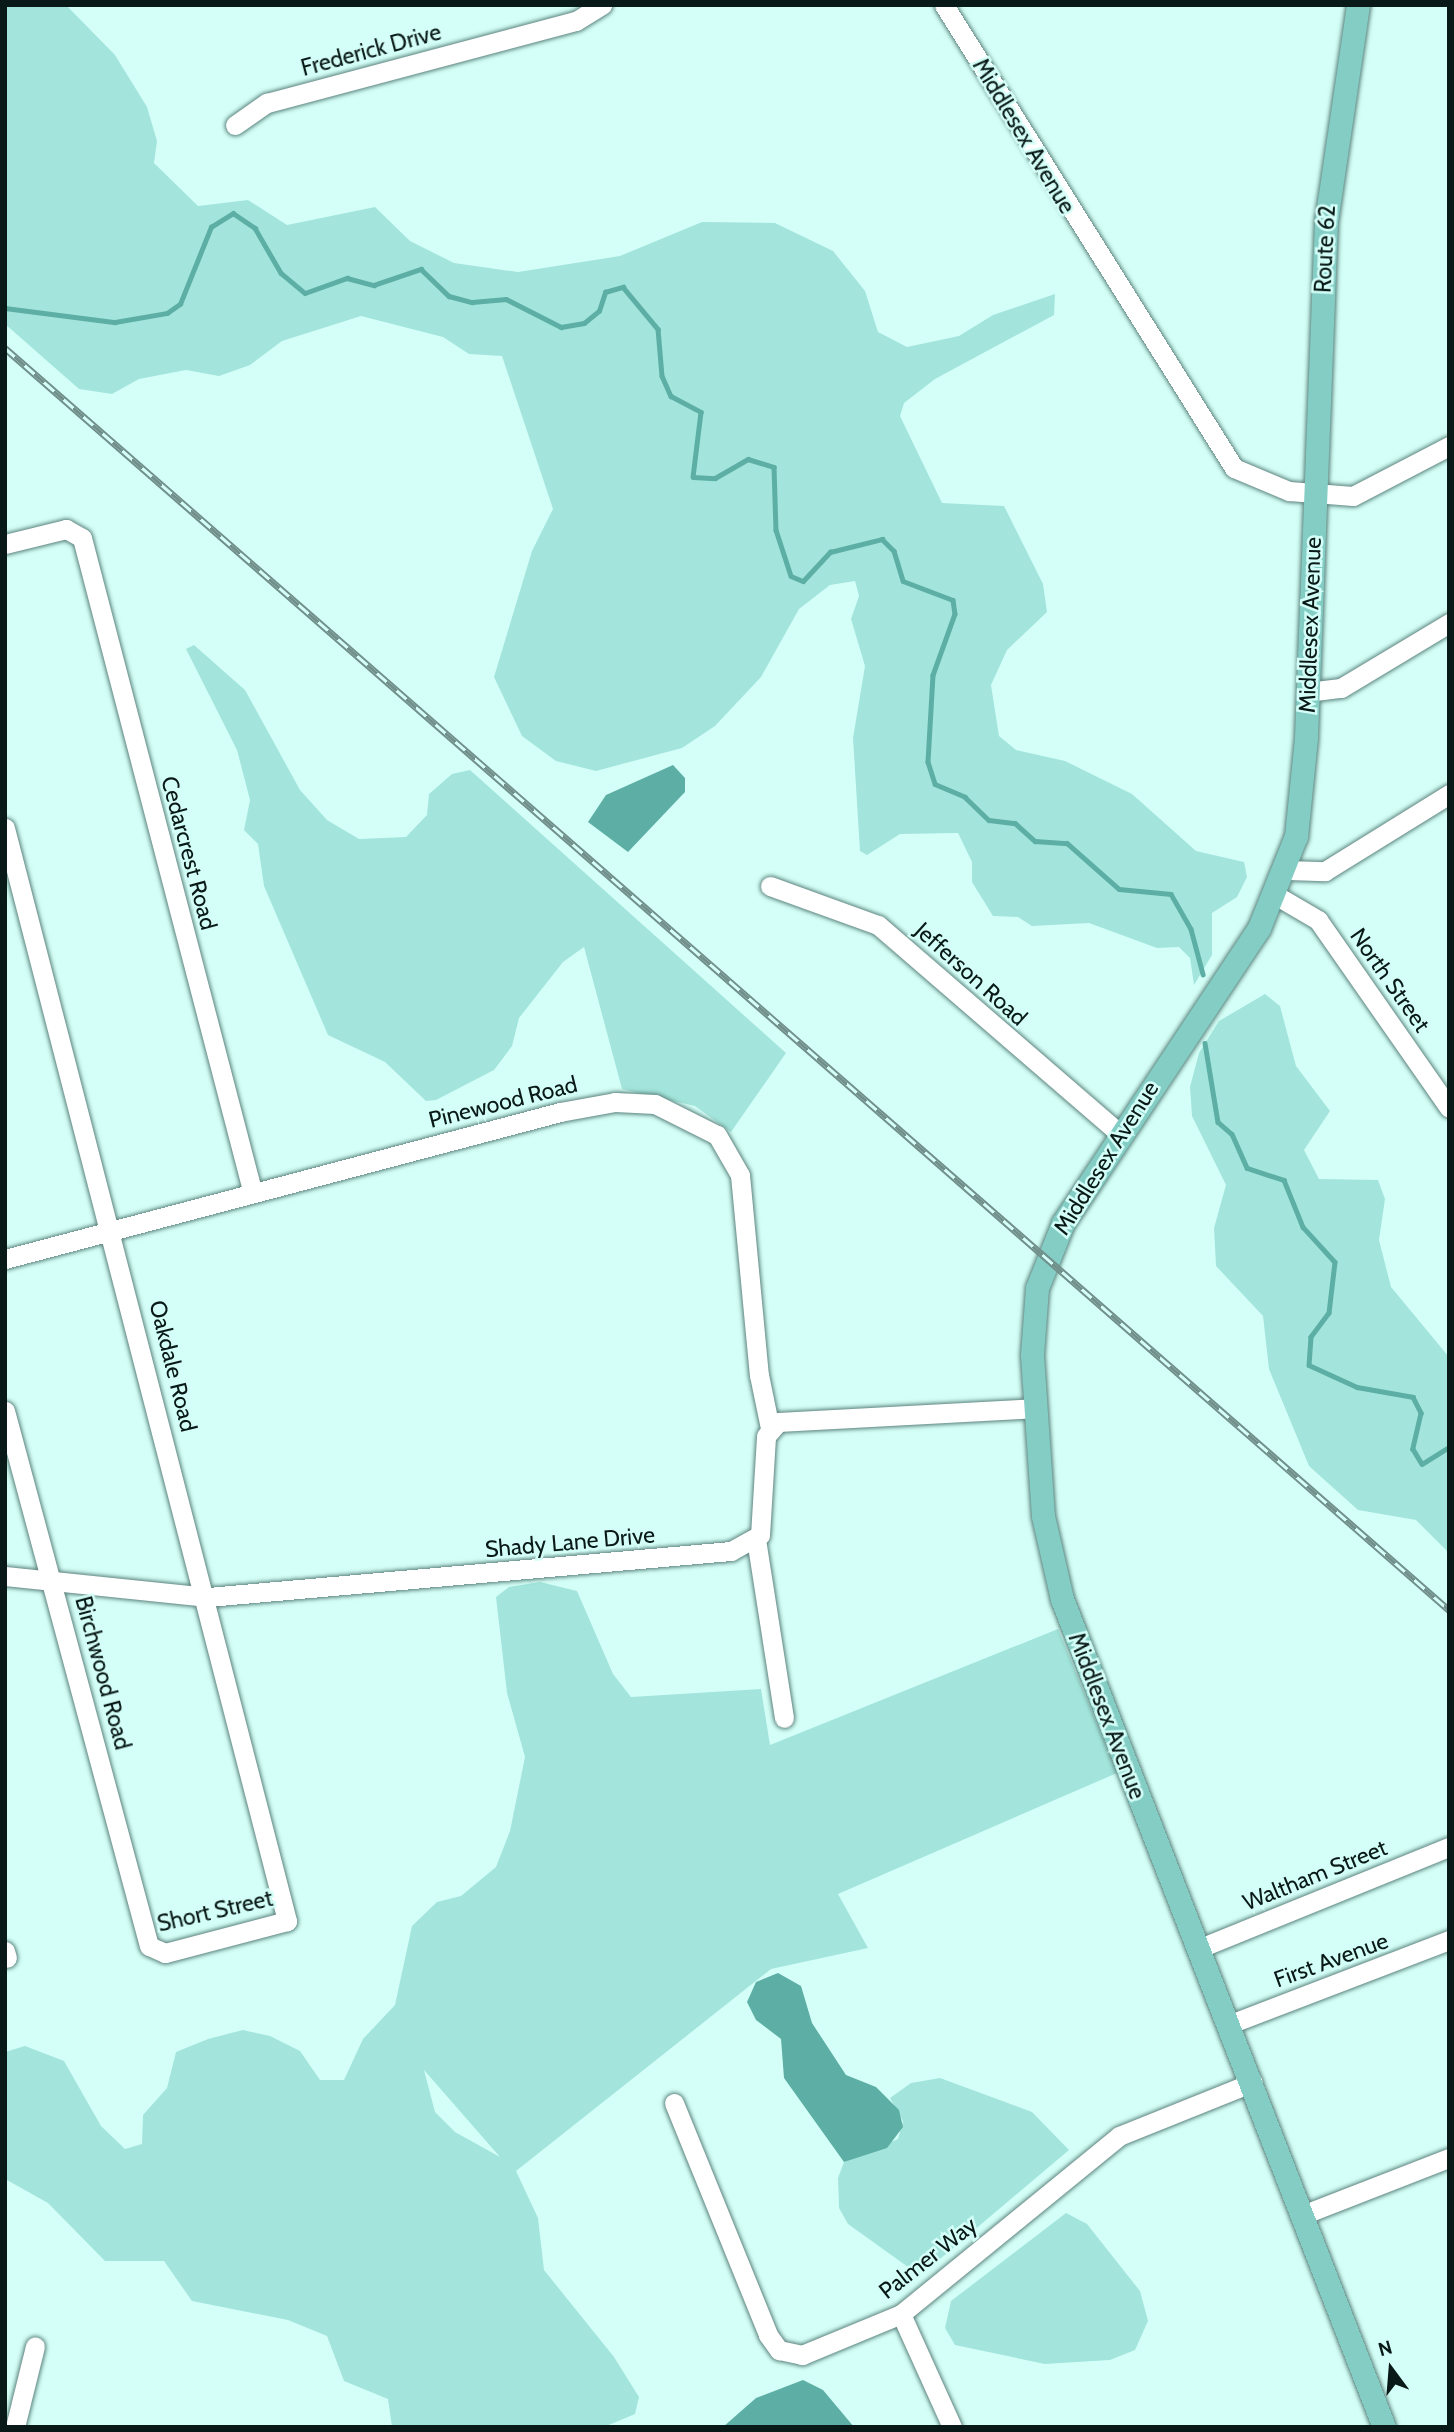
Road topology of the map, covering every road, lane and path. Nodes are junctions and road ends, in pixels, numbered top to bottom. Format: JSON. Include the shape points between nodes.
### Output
{"nodes":[{"id":1,"x":602,"y":5,"type":"edge"},
{"id":2,"x":944,"y":5,"type":"edge"},
{"id":3,"x":1358,"y":5,"type":"edge"},
{"id":4,"x":235,"y":125,"type":"dead end"},
{"id":5,"x":1449,"y":446,"type":"edge"},
{"id":6,"x":1315,"y":496,"type":"junction"},
{"id":7,"x":5,"y":544,"type":"edge"},
{"id":8,"x":1449,"y":623,"type":"edge"},
{"id":9,"x":1307,"y":692,"type":"junction"},
{"id":10,"x":1449,"y":794,"type":"edge"},
{"id":11,"x":5,"y":828,"type":"edge"},
{"id":12,"x":1287,"y":870,"type":"junction"},
{"id":13,"x":770,"y":886,"type":"dead end"},
{"id":14,"x":1277,"y":896,"type":"junction"},
{"id":15,"x":1449,"y":1108,"type":"edge"},
{"id":16,"x":1119,"y":1133,"type":"junction"},
{"id":17,"x":252,"y":1190,"type":"junction"},
{"id":18,"x":113,"y":1227,"type":"junction"},
{"id":19,"x":5,"y":1259,"type":"edge"},
{"id":20,"x":1034,"y":1408,"type":"junction"},
{"id":21,"x":5,"y":1411,"type":"edge"},
{"id":22,"x":770,"y":1427,"type":"junction"},
{"id":23,"x":756,"y":1539,"type":"junction"},
{"id":24,"x":5,"y":1576,"type":"edge"},
{"id":25,"x":52,"y":1581,"type":"junction"},
{"id":26,"x":208,"y":1597,"type":"junction"},
{"id":27,"x":784,"y":1718,"type":"dead end"},
{"id":28,"x":1449,"y":1847,"type":"edge"},
{"id":29,"x":289,"y":1916,"type":"joint"},
{"id":30,"x":1449,"y":1940,"type":"edge"},
{"id":31,"x":1200,"y":1948,"type":"junction"},
{"id":32,"x":151,"y":1949,"type":"joint"},
{"id":33,"x":1230,"y":2024,"type":"junction"},
{"id":34,"x":1253,"y":2082,"type":"junction"},
{"id":35,"x":674,"y":2103,"type":"dead end"},
{"id":36,"x":1449,"y":2158,"type":"edge"},
{"id":37,"x":1305,"y":2214,"type":"junction"},
{"id":38,"x":901,"y":2314,"type":"junction"},
{"id":39,"x":35,"y":2346,"type":"dead end"},
{"id":40,"x":15,"y":2427,"type":"edge"},
{"id":41,"x":952,"y":2427,"type":"edge"},
{"id":42,"x":1384,"y":2427,"type":"edge"}],
"edges":[{"from":1,"to":4,"type":"street","name":"Frederick Drive","via":[[576,21],[267,103]]},
{"from":2,"to":6,"type":"street","name":"Middlesex Avenue","via":[[1222,455],[1256,480]]},
{"from":3,"to":6,"type":"main road","name":"Route 62","via":[[1330,172]]},
{"from":5,"to":6,"type":"street","via":[[1365,493]]},
{"from":6,"to":9,"type":"main road","name":"Middlesex Avenue"},
{"from":7,"to":17,"type":"street","name":"Cedarcrest Road","via":[[76,531]]},
{"from":8,"to":9,"type":"street","via":[[1341,688]]},
{"from":9,"to":12,"type":"main road","name":"Middlesex Avenue","via":[[1303,789]]},
{"from":10,"to":12,"type":"street","via":[[1325,871]]},
{"from":11,"to":18,"type":"street","name":"Oakdale Road"},
{"from":12,"to":14,"type":"main road","name":"Middlesex Avenue"},
{"from":13,"to":16,"type":"street","name":"Jefferson Road","via":[[877,925]]},
{"from":14,"to":15,"type":"street","name":"North Street","via":[[1318,920]]},
{"from":14,"to":16,"type":"main road","name":"Middlesex Avenue"},
{"from":16,"to":20,"type":"main road","name":"Middlesex Avenue","via":[[1074,1203],[1042,1272],[1032,1344]]},
{"from":17,"to":18,"type":"street","name":"Pinewood Road"},
{"from":17,"to":22,"type":"street","name":"Pinewood Road","via":[[597,1104],[641,1101],[690,1116],[725,1143],[740,1175],[759,1375]]},
{"from":18,"to":19,"type":"street","name":"Pinewood Road"},
{"from":18,"to":26,"type":"street","name":"Oakdale Road"},
{"from":20,"to":22,"type":"street","via":[[789,1419]]},
{"from":20,"to":31,"type":"main road","name":"Middlesex Avenue","via":[[1043,1516],[1058,1585]]},
{"from":21,"to":25,"type":"street","name":"Birchwood Road"},
{"from":22,"to":23,"type":"street","via":[[764,1519]]},
{"from":23,"to":26,"type":"street","name":"Shady Lane Drive","via":[[722,1552]]},
{"from":23,"to":27,"type":"street"},
{"from":24,"to":25,"type":"street","name":"Shady Lane Drive"},
{"from":25,"to":26,"type":"street","name":"Shady Lane Drive"},
{"from":25,"to":32,"type":"street","name":"Birchwood Road"},
{"from":26,"to":29,"type":"street","name":"Oakdale Road"},
{"from":28,"to":31,"type":"street","name":"Waltham Street"},
{"from":29,"to":32,"type":"street","name":"Short Street","via":[[281,1923],[174,1951]]},
{"from":30,"to":33,"type":"street","name":"First Avenue"},
{"from":31,"to":33,"type":"main road","name":"Middlesex Avenue"},
{"from":33,"to":34,"type":"main road","name":"Middlesex Avenue"},
{"from":34,"to":37,"type":"main road","name":"Middlesex Avenue"},
{"from":34,"to":38,"type":"street","name":"Palmer Way","via":[[1119,2136]]},
{"from":35,"to":38,"type":"street","name":"Palmer Way","via":[[776,2347],[808,2354]]},
{"from":36,"to":37,"type":"street"},
{"from":37,"to":42,"type":"main road","name":"Middlesex Avenue"},
{"from":38,"to":41,"type":"street"},
{"from":39,"to":40,"type":"street"}]}
